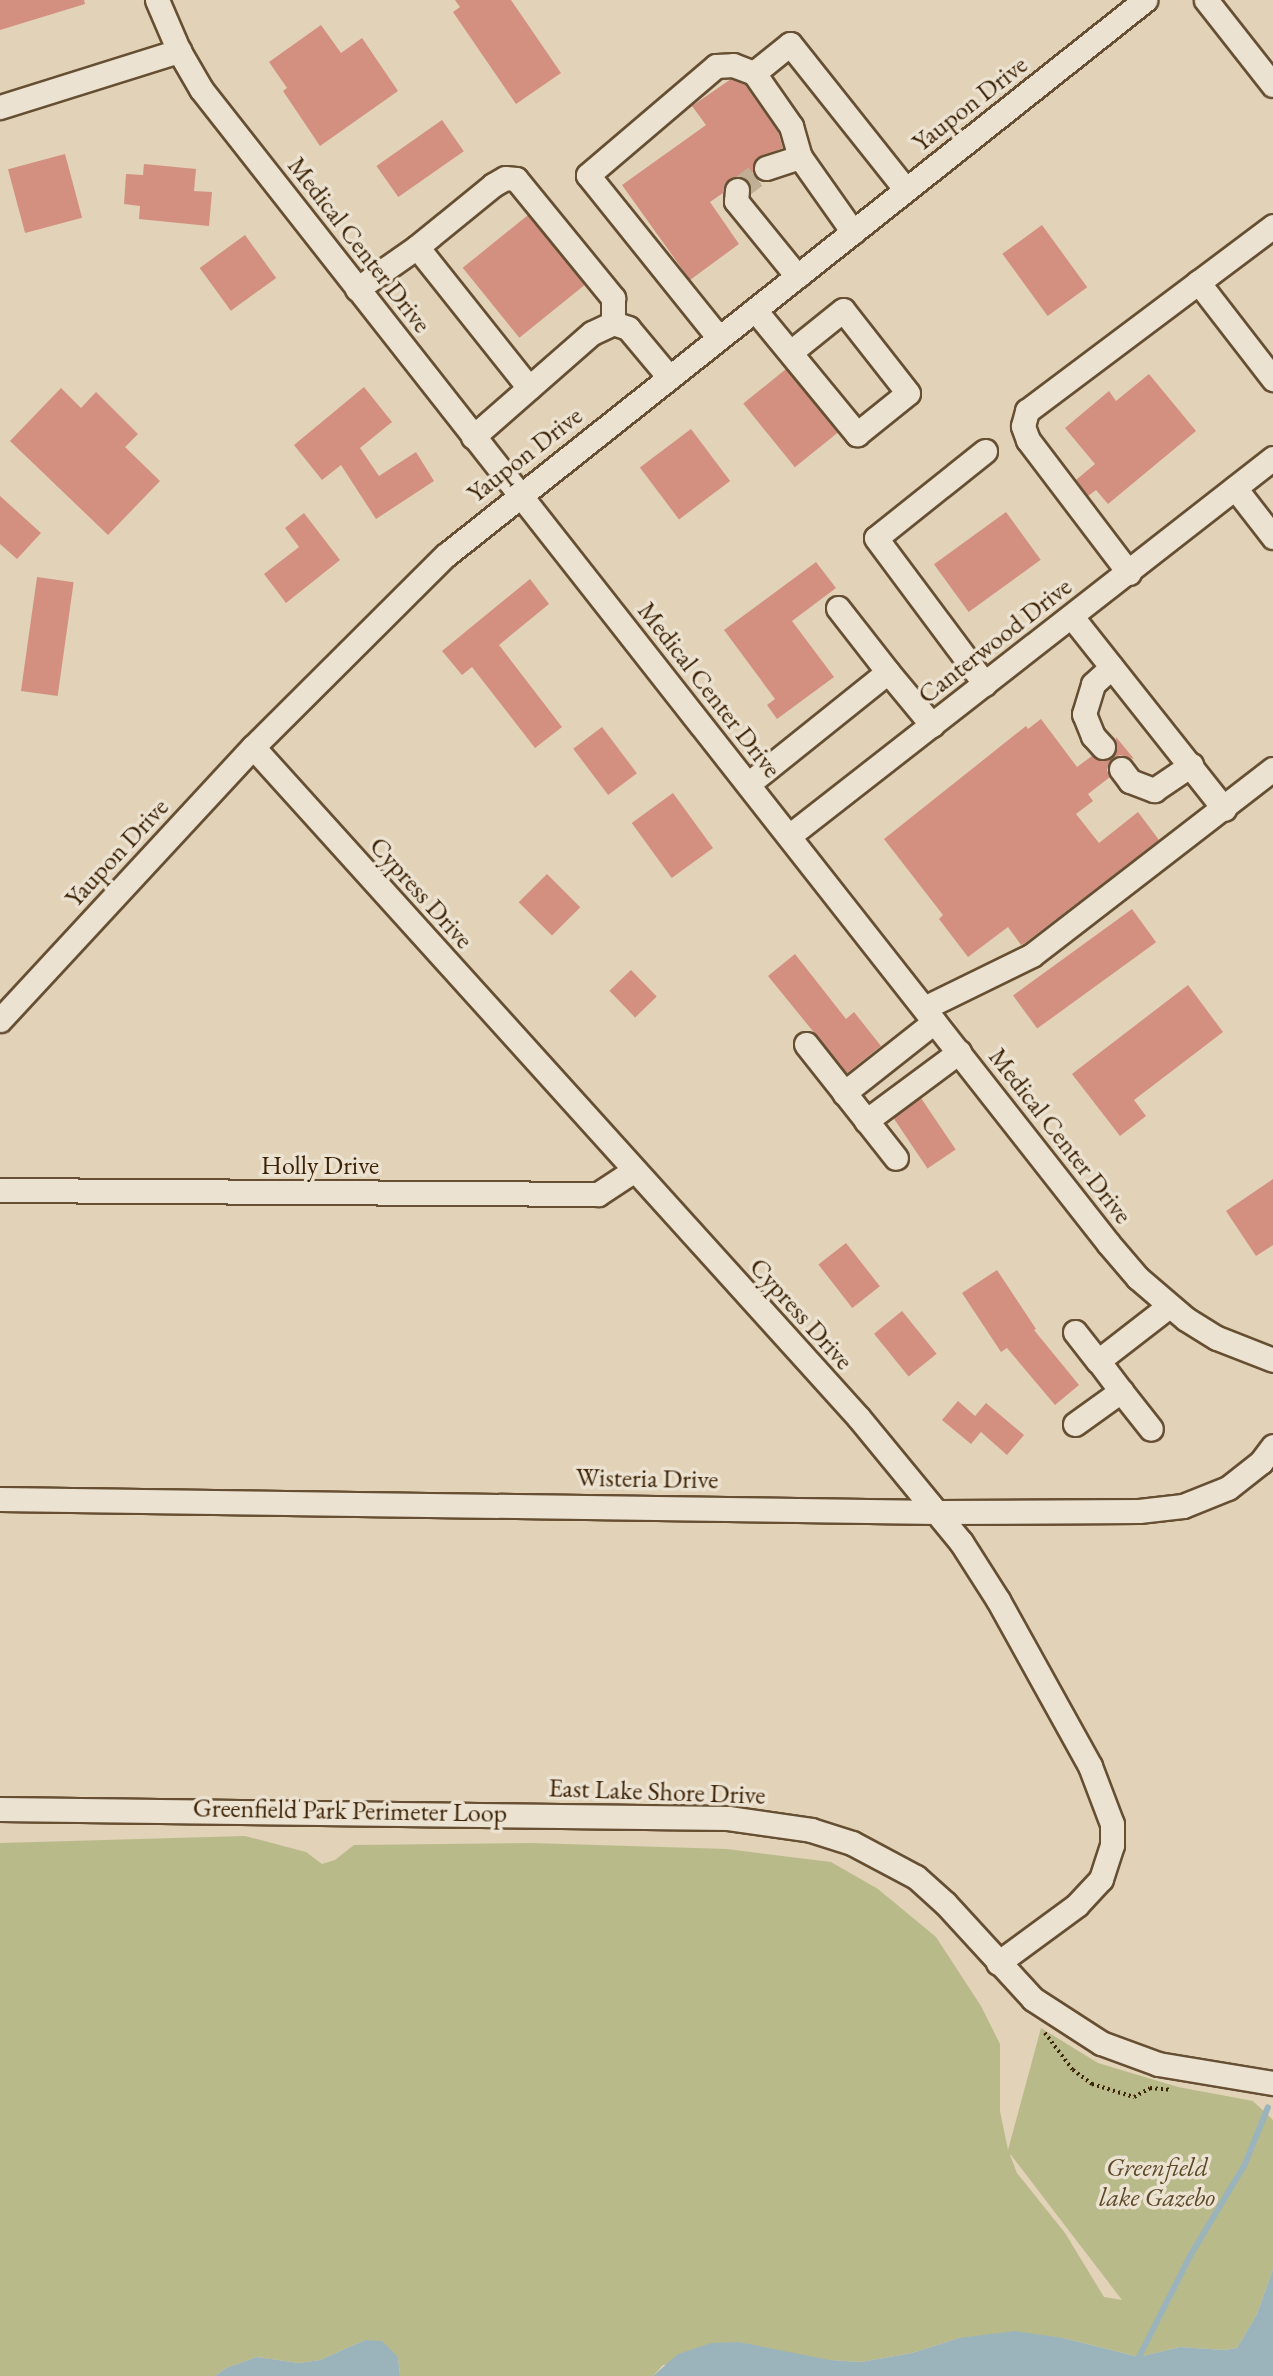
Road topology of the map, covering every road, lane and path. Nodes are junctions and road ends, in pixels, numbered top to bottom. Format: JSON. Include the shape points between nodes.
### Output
{"nodes":[{"id":1,"x":157,"y":0,"type":"edge"},
{"id":2,"x":1145,"y":0,"type":"edge"},
{"id":3,"x":1206,"y":0,"type":"edge"},
{"id":4,"x":179,"y":51,"type":"junction"},
{"id":5,"x":754,"y":73,"type":"junction"},
{"id":6,"x":1273,"y":85,"type":"edge"},
{"id":7,"x":0,"y":107,"type":"edge"},
{"id":8,"x":800,"y":157,"type":"junction"},
{"id":9,"x":766,"y":168,"type":"tunnel mouth"},
{"id":10,"x":737,"y":190,"type":"dead end"},
{"id":11,"x":906,"y":190,"type":"junction"},
{"id":12,"x":1273,"y":226,"type":"edge"},
{"id":13,"x":853,"y":232,"type":"junction"},
{"id":14,"x":416,"y":247,"type":"junction"},
{"id":15,"x":797,"y":276,"type":"junction"},
{"id":16,"x":1198,"y":282,"type":"junction"},
{"id":17,"x":357,"y":289,"type":"junction"},
{"id":18,"x":755,"y":310,"type":"junction"},
{"id":19,"x":613,"y":323,"type":"junction"},
{"id":20,"x":719,"y":338,"type":"junction"},
{"id":21,"x":792,"y":351,"type":"junction"},
{"id":22,"x":669,"y":377,"type":"junction"},
{"id":23,"x":1273,"y":379,"type":"edge"},
{"id":24,"x":529,"y":388,"type":"junction"},
{"id":25,"x":473,"y":437,"type":"junction"},
{"id":26,"x":985,"y":451,"type":"dead end"},
{"id":27,"x":1273,"y":458,"type":"edge"},
{"id":28,"x":1235,"y":488,"type":"junction"},
{"id":29,"x":519,"y":496,"type":"junction"},
{"id":30,"x":1273,"y":537,"type":"edge"},
{"id":31,"x":1129,"y":573,"type":"junction"},
{"id":32,"x":838,"y":608,"type":"dead end"},
{"id":33,"x":1072,"y":617,"type":"junction"},
{"id":34,"x":1112,"y":667,"type":"junction"},
{"id":35,"x":888,"y":672,"type":"junction"},
{"id":36,"x":985,"y":684,"type":"junction"},
{"id":37,"x":932,"y":725,"type":"junction"},
{"id":38,"x":253,"y":747,"type":"junction"},
{"id":39,"x":1103,"y":747,"type":"dead end"},
{"id":40,"x":1191,"y":765,"type":"junction"},
{"id":41,"x":1121,"y":769,"type":"dead end"},
{"id":42,"x":1273,"y":769,"type":"edge"},
{"id":43,"x":748,"y":784,"type":"junction"},
{"id":44,"x":1224,"y":809,"type":"junction"},
{"id":45,"x":789,"y":836,"type":"junction"},
{"id":46,"x":929,"y":1015,"type":"junction"},
{"id":47,"x":0,"y":1020,"type":"edge"},
{"id":48,"x":806,"y":1044,"type":"dead end"},
{"id":49,"x":958,"y":1052,"type":"junction"},
{"id":50,"x":844,"y":1093,"type":"junction"},
{"id":51,"x":866,"y":1121,"type":"junction"},
{"id":52,"x":896,"y":1158,"type":"dead end"},
{"id":53,"x":633,"y":1171,"type":"junction"},
{"id":54,"x":0,"y":1189,"type":"edge"},
{"id":55,"x":1169,"y":1307,"type":"junction"},
{"id":56,"x":1075,"y":1332,"type":"dead end"},
{"id":57,"x":1273,"y":1360,"type":"edge"},
{"id":58,"x":1098,"y":1361,"type":"junction"},
{"id":59,"x":1121,"y":1391,"type":"junction"},
{"id":60,"x":1075,"y":1423,"type":"dead end"},
{"id":61,"x":1151,"y":1429,"type":"dead end"},
{"id":62,"x":1273,"y":1446,"type":"edge"},
{"id":63,"x":0,"y":1499,"type":"edge"},
{"id":64,"x":938,"y":1512,"type":"junction"},
{"id":65,"x":0,"y":1810,"type":"edge"},
{"id":66,"x":998,"y":1963,"type":"junction"},
{"id":67,"x":1041,"y":2028,"type":"dead end"},
{"id":68,"x":1273,"y":2082,"type":"edge"},
{"id":69,"x":1173,"y":2090,"type":"dead end"}],
"edges":[{"from":1,"to":4,"type":"street","name":"Medical Center Drive"},
{"from":2,"to":11,"type":"street","name":"Yaupon Drive"},
{"from":3,"to":6,"type":"street"},
{"from":4,"to":7,"type":"street"},
{"from":4,"to":17,"type":"street","name":"Medical Center Drive","via":[[201,89]]},
{"from":5,"to":8,"type":"street","via":[[791,126]]},
{"from":5,"to":11,"type":"street","via":[[790,44]]},
{"from":5,"to":20,"type":"street","via":[[733,65],[716,66],[588,175]]},
{"from":8,"to":9,"type":"street"},
{"from":8,"to":13,"type":"street"},
{"from":10,"to":15,"type":"street","via":[[736,201]]},
{"from":11,"to":13,"type":"street","name":"Yaupon Drive"},
{"from":12,"to":16,"type":"street"},
{"from":13,"to":15,"type":"street","name":"Yaupon Drive"},
{"from":14,"to":17,"type":"street"},
{"from":14,"to":19,"type":"street","via":[[505,178],[516,179],[613,298]]},
{"from":14,"to":24,"type":"street"},
{"from":15,"to":18,"type":"street","name":"Yaupon Drive"},
{"from":16,"to":23,"type":"street"},
{"from":16,"to":31,"type":"street","via":[[1027,411],[1023,426],[1028,440]]},
{"from":17,"to":25,"type":"street","name":"Medical Center Drive"},
{"from":18,"to":20,"type":"street","name":"Yaupon Drive"},
{"from":18,"to":21,"type":"street"},
{"from":19,"to":22,"type":"street","via":[[628,328]]},
{"from":19,"to":24,"type":"street","via":[[592,333]]},
{"from":20,"to":22,"type":"street","name":"Yaupon Drive"},
{"from":21,"to":21,"type":"street","via":[[843,310],[908,393],[857,434]]},
{"from":22,"to":29,"type":"street","name":"Yaupon Drive"},
{"from":24,"to":25,"type":"street"},
{"from":25,"to":29,"type":"street","name":"Medical Center Drive"},
{"from":26,"to":36,"type":"street","via":[[876,538]]},
{"from":27,"to":28,"type":"street","name":"Canterwood Drive"},
{"from":28,"to":30,"type":"street"},
{"from":28,"to":31,"type":"street","name":"Canterwood Drive"},
{"from":29,"to":38,"type":"street","name":"Yaupon Drive","via":[[401,596]]},
{"from":29,"to":43,"type":"street","name":"Medical Center Drive"},
{"from":31,"to":33,"type":"street","name":"Canterwood Drive"},
{"from":32,"to":35,"type":"street"},
{"from":33,"to":34,"type":"street"},
{"from":33,"to":36,"type":"street","name":"Canterwood Drive"},
{"from":34,"to":39,"type":"street","via":[[1093,684],[1084,714]]},
{"from":34,"to":40,"type":"street"},
{"from":35,"to":37,"type":"street"},
{"from":35,"to":43,"type":"street"},
{"from":36,"to":37,"type":"street","name":"Canterwood Drive"},
{"from":37,"to":45,"type":"street","name":"Canterwood Drive"},
{"from":38,"to":47,"type":"street","name":"Yaupon Drive"},
{"from":38,"to":53,"type":"street","name":"Cypress Drive"},
{"from":40,"to":41,"type":"street","via":[[1154,790],[1130,781]]},
{"from":40,"to":44,"type":"street"},
{"from":42,"to":44,"type":"street"},
{"from":43,"to":45,"type":"street","name":"Medical Center Drive"},
{"from":44,"to":46,"type":"street","via":[[1022,962]]},
{"from":45,"to":46,"type":"street","name":"Medical Center Drive"},
{"from":46,"to":49,"type":"street","name":"Medical Center Drive"},
{"from":46,"to":50,"type":"street"},
{"from":48,"to":50,"type":"street"},
{"from":49,"to":51,"type":"street"},
{"from":49,"to":55,"type":"street","name":"Medical Center Drive","via":[[1125,1264]]},
{"from":50,"to":51,"type":"street"},
{"from":51,"to":52,"type":"street"},
{"from":53,"to":54,"type":"street","name":"Holly Drive","via":[[598,1194]]},
{"from":53,"to":64,"type":"street","name":"Cypress Drive","via":[[859,1418]]},
{"from":55,"to":57,"type":"street","name":"Medical Center Drive","via":[[1217,1338]]},
{"from":55,"to":58,"type":"street"},
{"from":56,"to":58,"type":"street"},
{"from":58,"to":59,"type":"street"},
{"from":59,"to":60,"type":"street"},
{"from":59,"to":61,"type":"street"},
{"from":62,"to":64,"type":"street","name":"Wisteria Drive","via":[[1228,1488],[1183,1506],[1139,1511]]},
{"from":63,"to":64,"type":"street","name":"Wisteria Drive"},
{"from":64,"to":66,"type":"street","name":"Cypress Drive","via":[[998,1600],[1090,1766],[1112,1824],[1112,1845],[1101,1879],[1077,1905]]},
{"from":65,"to":66,"type":"street","name":"East Lake Shore Drive","via":[[773,1822],[852,1843],[892,1862],[945,1903]]},
{"from":66,"to":68,"type":"street","name":"East Lake Shore Drive","via":[[1033,1999],[1101,2043],[1158,2064]]},
{"from":67,"to":69,"type":"path","via":[[1073,2070],[1092,2084],[1134,2097],[1150,2088]]}]}
